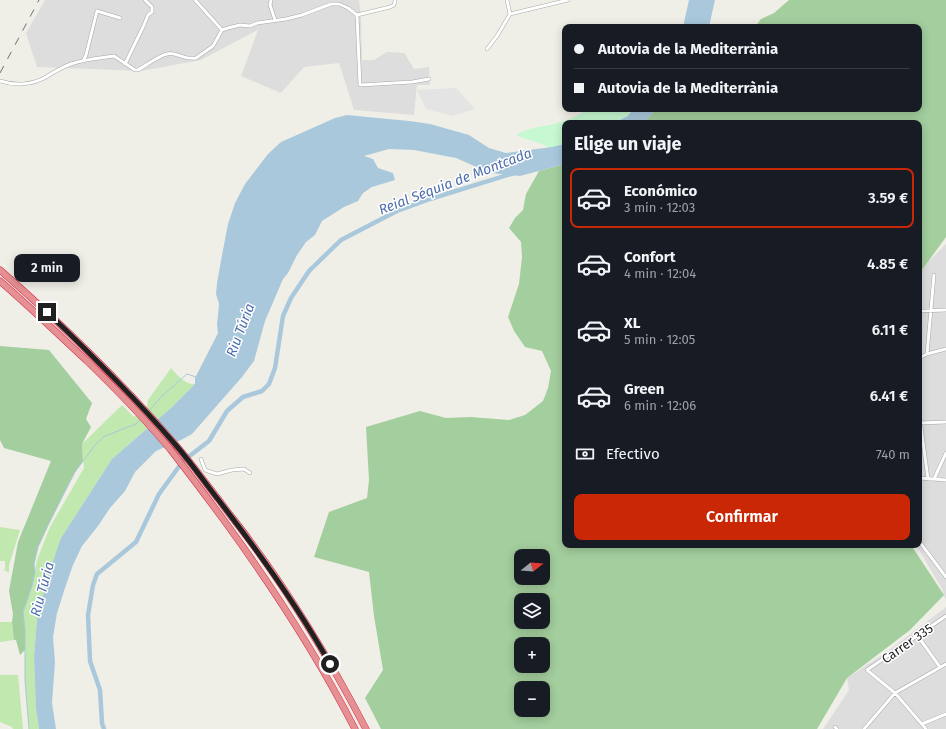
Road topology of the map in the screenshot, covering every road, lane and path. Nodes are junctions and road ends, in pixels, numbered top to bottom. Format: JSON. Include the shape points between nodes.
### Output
{"nodes":[{"id":1,"x":145,"y":0,"type":"edge"},
{"id":2,"x":195,"y":0,"type":"edge"},
{"id":3,"x":271,"y":0,"type":"edge"},
{"id":4,"x":507,"y":0,"type":"edge"},
{"id":5,"x":568,"y":0,"type":"edge"},
{"id":6,"x":332,"y":2,"type":"edge"},
{"id":7,"x":395,"y":2,"type":"dead end"},
{"id":8,"x":510,"y":14,"type":"junction"},
{"id":9,"x":357,"y":15,"type":"junction"},
{"id":10,"x":120,"y":18,"type":"dead end"},
{"id":11,"x":275,"y":20,"type":"junction"},
{"id":12,"x":222,"y":30,"type":"junction"},
{"id":13,"x":487,"y":49,"type":"dead end"},
{"id":14,"x":83,"y":61,"type":"junction"},
{"id":15,"x":125,"y":64,"type":"junction"},
{"id":16,"x":429,"y":79,"type":"dead end"},
{"id":17,"x":0,"y":82,"type":"edge"},
{"id":18,"x":0,"y":270,"type":"edge"},
{"id":19,"x":934,"y":275,"type":"dead end"},
{"id":20,"x":0,"y":281,"type":"edge"},
{"id":21,"x":922,"y":310,"type":"edge"},
{"id":22,"x":931,"y":310,"type":"junction"},
{"id":23,"x":946,"y":310,"type":"edge"},
{"id":24,"x":946,"y":349,"type":"edge"},
{"id":25,"x":927,"y":354,"type":"junction"},
{"id":26,"x":922,"y":356,"type":"edge"},
{"id":27,"x":946,"y":422,"type":"edge"},
{"id":28,"x":922,"y":423,"type":"edge"},
{"id":29,"x":922,"y":437,"type":"edge"},
{"id":30,"x":946,"y":454,"type":"edge"},
{"id":31,"x":201,"y":459,"type":"dead end"},
{"id":32,"x":250,"y":473,"type":"dead end"},
{"id":33,"x":922,"y":478,"type":"edge"},
{"id":34,"x":928,"y":479,"type":"junction"},
{"id":35,"x":934,"y":480,"type":"junction"},
{"id":36,"x":946,"y":480,"type":"edge"},
{"id":37,"x":922,"y":545,"type":"edge"},
{"id":38,"x":946,"y":577,"type":"edge"},
{"id":39,"x":946,"y":616,"type":"edge"},
{"id":40,"x":917,"y":635,"type":"junction"},
{"id":41,"x":946,"y":664,"type":"edge"},
{"id":42,"x":940,"y":667,"type":"junction"},
{"id":43,"x":895,"y":693,"type":"junction"},
{"id":44,"x":946,"y":714,"type":"edge"},
{"id":45,"x":922,"y":724,"type":"junction"},
{"id":46,"x":355,"y":729,"type":"edge"},
{"id":47,"x":366,"y":729,"type":"edge"},
{"id":48,"x":864,"y":729,"type":"edge"},
{"id":49,"x":926,"y":729,"type":"edge"}],
"edges":[{"from":1,"to":15,"type":"street","via":[[153,10],[148,15]]},
{"from":2,"to":12,"type":"street"},
{"from":3,"to":11,"type":"street"},
{"from":4,"to":8,"type":"street"},
{"from":5,"to":8,"type":"street"},
{"from":6,"to":9,"type":"street","via":[[348,8]]},
{"from":6,"to":11,"type":"street","via":[[302,15]]},
{"from":7,"to":9,"type":"street","via":[[390,7]]},
{"from":8,"to":13,"type":"street"},
{"from":9,"to":16,"type":"street","via":[[360,85]]},
{"from":10,"to":14,"type":"street","via":[[97,11]]},
{"from":11,"to":12,"type":"street"},
{"from":12,"to":15,"type":"street","via":[[213,46],[196,58],[187,59],[167,54],[138,70]]},
{"from":14,"to":15,"type":"street","via":[[114,56]]},
{"from":14,"to":17,"type":"street","via":[[62,67],[29,84]]},
{"from":18,"to":47,"type":"highway","via":[[66,330],[175,444],[250,541],[284,590],[323,651]]},
{"from":19,"to":22,"type":"street"},
{"from":20,"to":46,"type":"highway","via":[[134,409],[204,493],[276,595]]},
{"from":21,"to":22,"type":"street"},
{"from":22,"to":23,"type":"street"},
{"from":22,"to":25,"type":"street"},
{"from":24,"to":25,"type":"street"},
{"from":25,"to":26,"type":"street"},
{"from":27,"to":28,"type":"street"},
{"from":29,"to":34,"type":"street"},
{"from":30,"to":35,"type":"street"},
{"from":31,"to":32,"type":"street","via":[[205,470],[217,474],[244,469]]},
{"from":33,"to":34,"type":"street"},
{"from":34,"to":35,"type":"street"},
{"from":35,"to":36,"type":"street"},
{"from":37,"to":38,"type":"street"},
{"from":39,"to":40,"type":"street","name":"Carrer 335"},
{"from":40,"to":42,"type":"street"},
{"from":40,"to":43,"type":"street","name":"Carrer 335","via":[[867,670]]},
{"from":41,"to":42,"type":"street"},
{"from":42,"to":43,"type":"street"},
{"from":43,"to":45,"type":"street"},
{"from":43,"to":48,"type":"street"},
{"from":44,"to":45,"type":"street"},
{"from":45,"to":49,"type":"street"}]}
